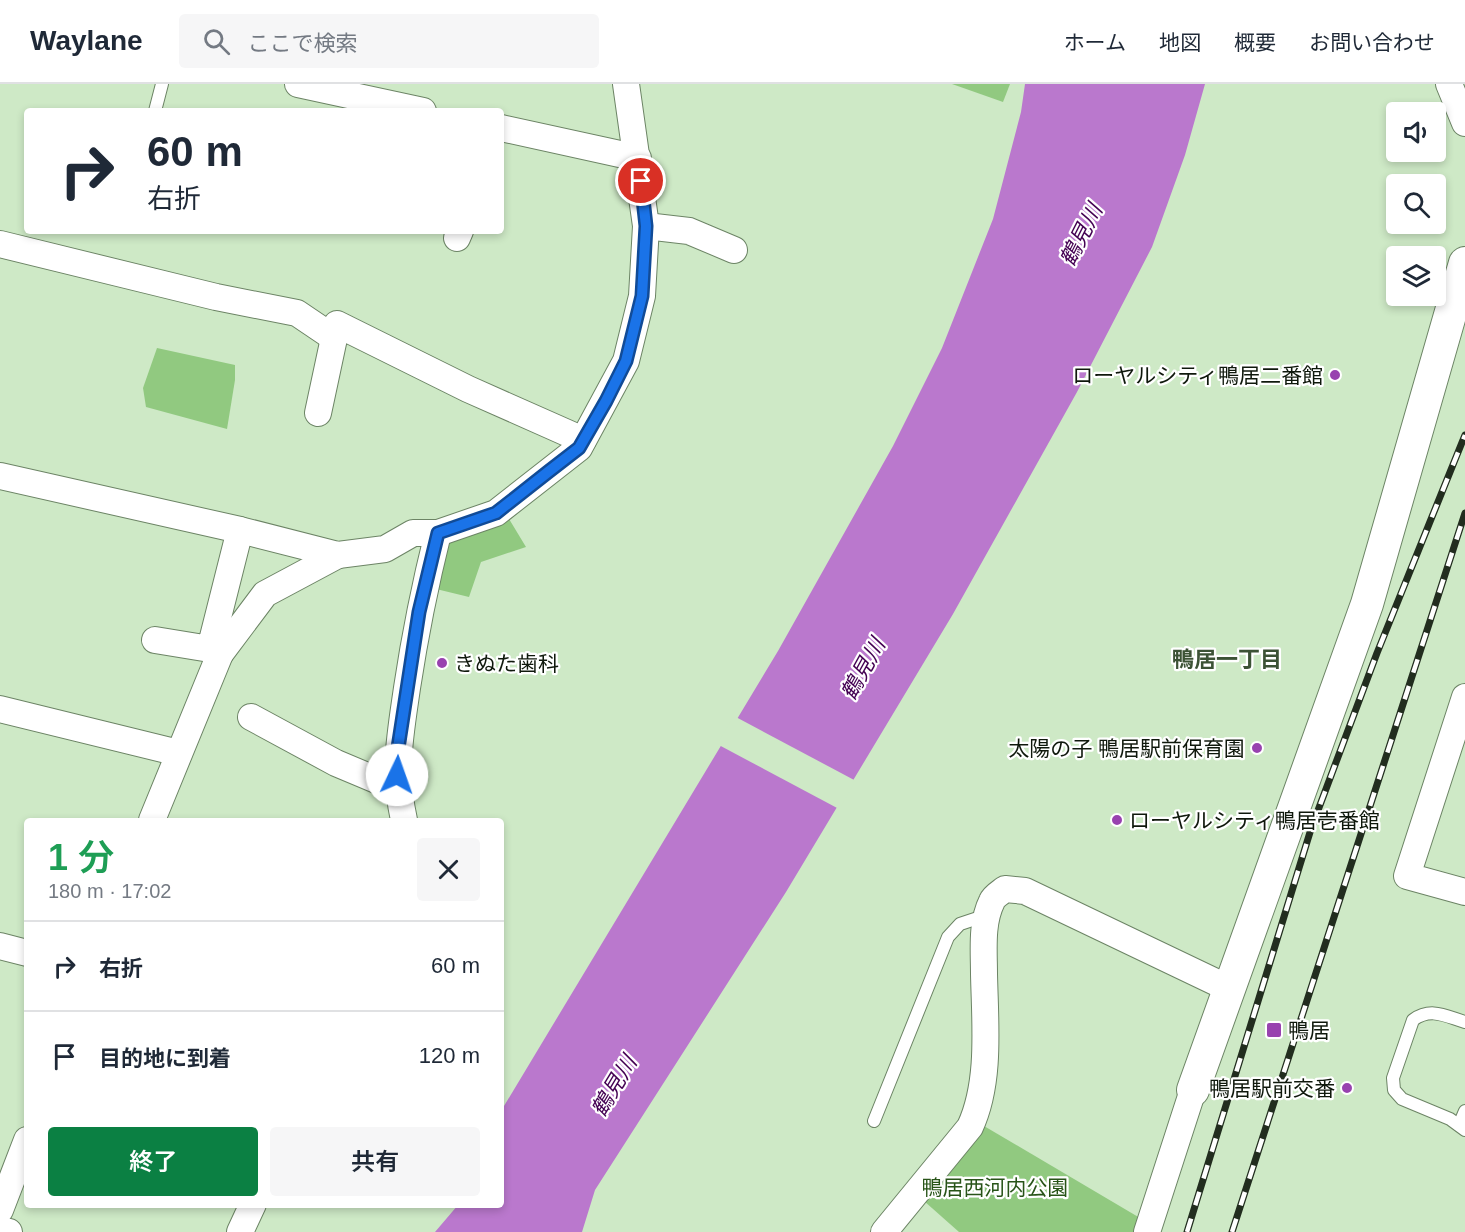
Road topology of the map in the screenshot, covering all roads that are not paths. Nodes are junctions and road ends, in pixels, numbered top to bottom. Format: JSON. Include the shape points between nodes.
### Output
{"nodes":[{"id":1,"x":162,"y":84,"type":"edge"},
{"id":2,"x":298,"y":84,"type":"edge"},
{"id":3,"x":626,"y":84,"type":"edge"},
{"id":4,"x":1449,"y":84,"type":"edge"},
{"id":5,"x":156,"y":108,"type":"edge"},
{"id":6,"x":409,"y":108,"type":"edge"},
{"id":7,"x":1465,"y":123,"type":"edge"},
{"id":8,"x":504,"y":129,"type":"edge"},
{"id":9,"x":638,"y":158,"type":"junction"},
{"id":10,"x":646,"y":226,"type":"junction"},
{"id":11,"x":0,"y":244,"type":"edge"},
{"id":12,"x":734,"y":250,"type":"dead end"},
{"id":13,"x":1465,"y":263,"type":"edge"},
{"id":14,"x":333,"y":338,"type":"junction"},
{"id":15,"x":318,"y":413,"type":"dead end"},
{"id":16,"x":583,"y":440,"type":"junction"},
{"id":17,"x":0,"y":476,"type":"edge"},
{"id":18,"x":240,"y":530,"type":"junction"},
{"id":19,"x":438,"y":533,"type":"junction"},
{"id":20,"x":338,"y":555,"type":"junction"},
{"id":21,"x":155,"y":640,"type":"dead end"},
{"id":22,"x":215,"y":651,"type":"junction"},
{"id":23,"x":1465,"y":698,"type":"edge"},
{"id":24,"x":0,"y":709,"type":"edge"},
{"id":25,"x":251,"y":717,"type":"dead end"},
{"id":26,"x":179,"y":753,"type":"junction"},
{"id":27,"x":398,"y":789,"type":"junction"},
{"id":28,"x":153,"y":818,"type":"edge"},
{"id":29,"x":404,"y":818,"type":"edge"},
{"id":30,"x":1465,"y":892,"type":"edge"},
{"id":31,"x":987,"y":915,"type":"junction"},
{"id":32,"x":0,"y":946,"type":"edge"},
{"id":33,"x":24,"y":952,"type":"edge"},
{"id":34,"x":1228,"y":988,"type":"junction"},
{"id":35,"x":1465,"y":1022,"type":"edge"},
{"id":36,"x":1193,"y":1089,"type":"joint"},
{"id":37,"x":1465,"y":1111,"type":"edge"},
{"id":38,"x":874,"y":1121,"type":"dead end"},
{"id":39,"x":1462,"y":1127,"type":"edge"},
{"id":40,"x":24,"y":1148,"type":"edge"},
{"id":41,"x":251,"y":1208,"type":"edge"},
{"id":42,"x":0,"y":1210,"type":"edge"},
{"id":43,"x":0,"y":1230,"type":"edge"},
{"id":44,"x":9,"y":1232,"type":"edge"},
{"id":45,"x":240,"y":1232,"type":"edge"},
{"id":46,"x":884,"y":1232,"type":"edge"},
{"id":47,"x":1147,"y":1232,"type":"edge"}],
"edges":[{"from":1,"to":5,"type":"lane"},
{"from":2,"to":6,"type":"street"},
{"from":3,"to":9,"type":"street"},
{"from":4,"to":7,"type":"street"},
{"from":8,"to":9,"type":"street"},
{"from":9,"to":10,"type":"street"},
{"from":10,"to":12,"type":"street","via":[[689,231]]},
{"from":10,"to":16,"type":"street","via":[[642,296],[626,361]]},
{"from":11,"to":14,"type":"street","via":[[297,313]]},
{"from":13,"to":34,"type":"street","via":[[1368,604]]},
{"from":14,"to":15,"type":"street"},
{"from":14,"to":16,"type":"street","via":[[337,324]]},
{"from":16,"to":19,"type":"street","via":[[579,448],[496,513]]},
{"from":17,"to":18,"type":"street"},
{"from":18,"to":20,"type":"street"},
{"from":18,"to":22,"type":"street"},
{"from":19,"to":20,"type":"street","via":[[413,533],[385,549]]},
{"from":19,"to":27,"type":"street","via":[[419,612],[396,761]]},
{"from":20,"to":22,"type":"street","via":[[266,594]]},
{"from":21,"to":22,"type":"street"},
{"from":22,"to":26,"type":"street"},
{"from":23,"to":30,"type":"street","via":[[1407,876]]},
{"from":24,"to":26,"type":"street"},
{"from":25,"to":27,"type":"street","via":[[336,763]]},
{"from":26,"to":28,"type":"street"},
{"from":27,"to":29,"type":"street"},
{"from":31,"to":34,"type":"street","via":[[993,899],[1005,889],[1026,891]]},
{"from":31,"to":38,"type":"lane","via":[[960,924],[948,938]]},
{"from":31,"to":46,"type":"street","via":[[984,1060],[979,1108],[970,1127]]},
{"from":32,"to":33,"type":"street"},
{"from":34,"to":36,"type":"street"},
{"from":35,"to":39,"type":"lane","via":[[1429,1011],[1413,1020],[1393,1078],[1394,1090],[1402,1099]]},
{"from":36,"to":47,"type":"street"},
{"from":37,"to":39,"type":"lane"},
{"from":40,"to":42,"type":"street"},
{"from":41,"to":45,"type":"street"},
{"from":43,"to":44,"type":"street"}]}
